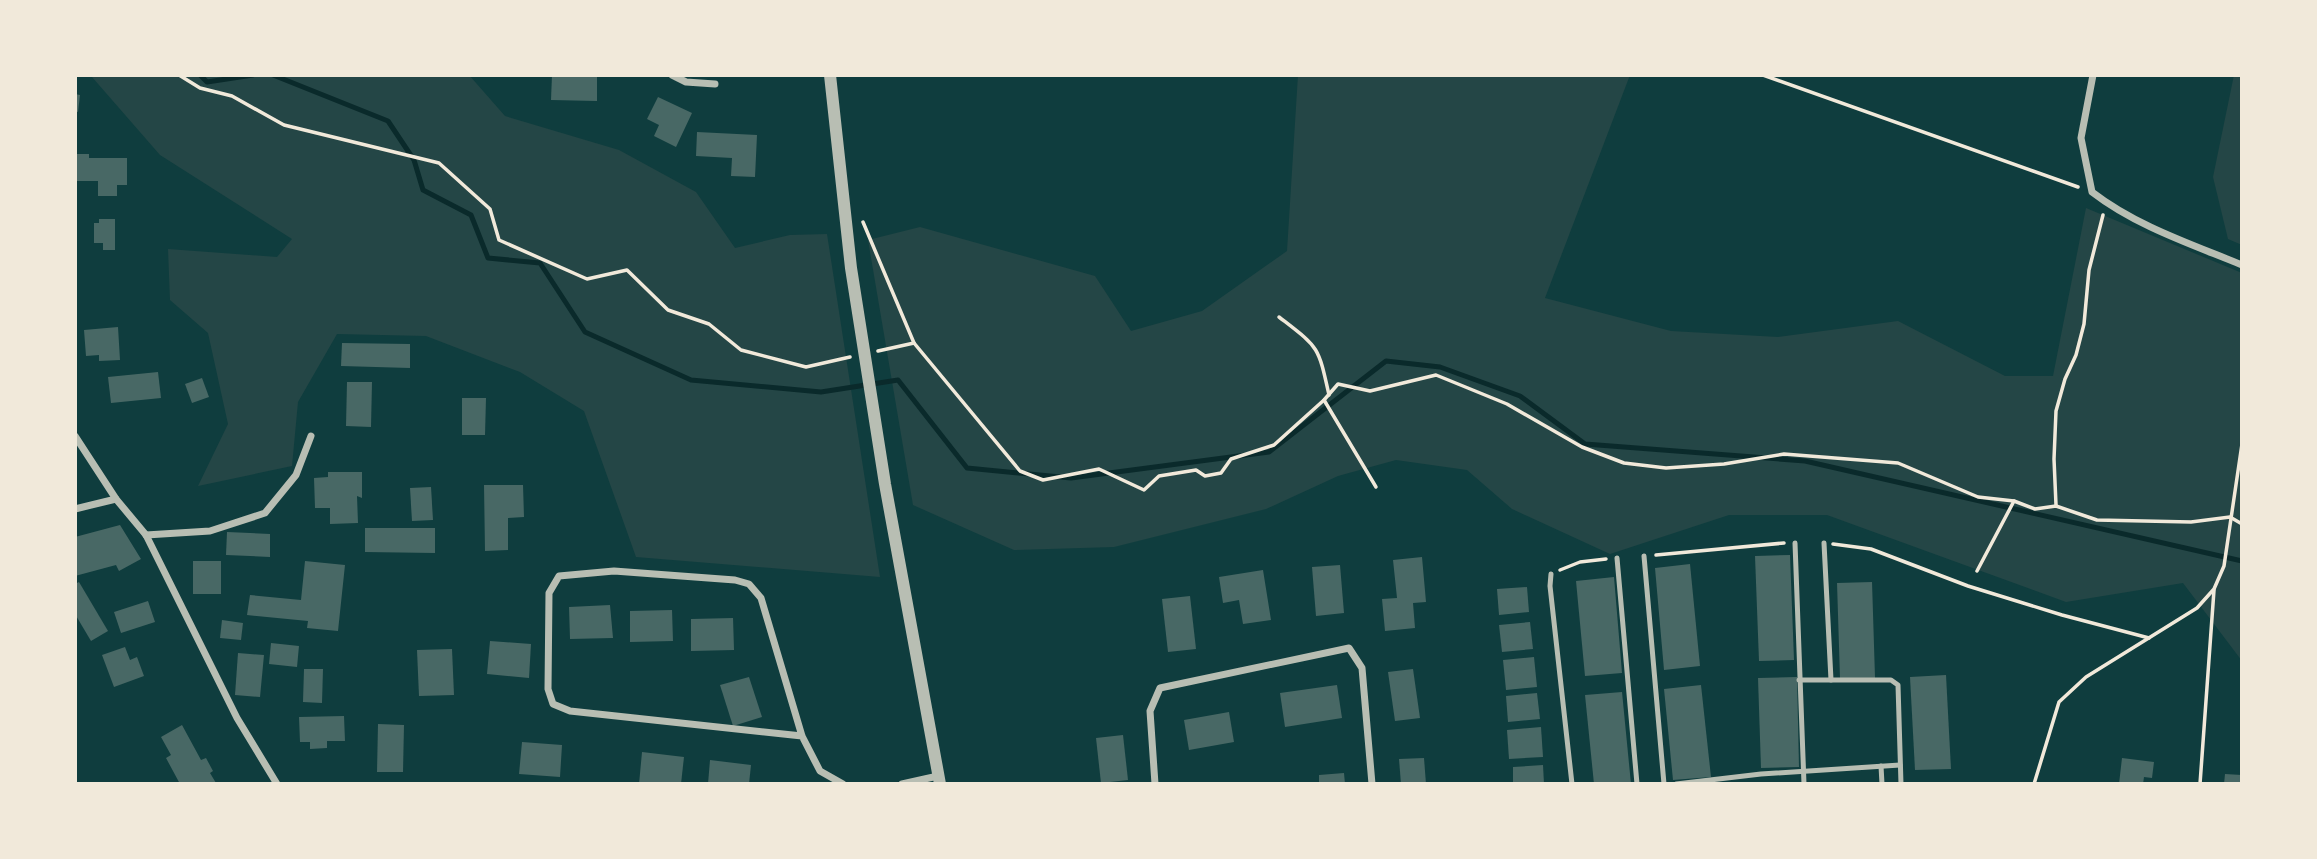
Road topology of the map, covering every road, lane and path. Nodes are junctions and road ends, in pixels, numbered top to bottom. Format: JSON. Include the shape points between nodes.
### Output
{"nodes":[{"id":1,"x":179,"y":75,"type":"edge"},
{"id":2,"x":672,"y":75,"type":"edge"},
{"id":3,"x":830,"y":75,"type":"edge"},
{"id":4,"x":1763,"y":75,"type":"edge"},
{"id":5,"x":2093,"y":75,"type":"edge"},
{"id":6,"x":715,"y":83,"type":"dead end"},
{"id":7,"x":2092,"y":192,"type":"junction"},
{"id":8,"x":2107,"y":203,"type":"junction"},
{"id":9,"x":862,"y":220,"type":"dead end"},
{"id":10,"x":2242,"y":265,"type":"edge"},
{"id":11,"x":1279,"y":317,"type":"dead end"},
{"id":12,"x":914,"y":343,"type":"junction"},
{"id":13,"x":906,"y":345,"type":"dead end"},
{"id":14,"x":806,"y":367,"type":"dead end"},
{"id":15,"x":1329,"y":394,"type":"junction"},
{"id":16,"x":1324,"y":400,"type":"junction"},
{"id":17,"x":75,"y":436,"type":"edge"},
{"id":18,"x":311,"y":436,"type":"dead end"},
{"id":19,"x":2242,"y":444,"type":"edge"},
{"id":20,"x":1376,"y":487,"type":"dead end"},
{"id":21,"x":116,"y":499,"type":"junction"},
{"id":22,"x":2014,"y":501,"type":"junction"},
{"id":23,"x":2056,"y":506,"type":"junction"},
{"id":24,"x":75,"y":509,"type":"edge"},
{"id":25,"x":2231,"y":517,"type":"junction"},
{"id":26,"x":2242,"y":524,"type":"edge"},
{"id":27,"x":146,"y":535,"type":"junction"},
{"id":28,"x":1795,"y":542,"type":"joint"},
{"id":29,"x":1824,"y":543,"type":"joint"},
{"id":30,"x":1644,"y":556,"type":"joint"},
{"id":31,"x":1618,"y":558,"type":"joint"},
{"id":32,"x":1977,"y":571,"type":"dead end"},
{"id":33,"x":1551,"y":574,"type":"joint"},
{"id":34,"x":2214,"y":589,"type":"junction"},
{"id":35,"x":2149,"y":638,"type":"junction"},
{"id":36,"x":1800,"y":680,"type":"junction"},
{"id":37,"x":1831,"y":680,"type":"junction"},
{"id":38,"x":802,"y":736,"type":"junction"},
{"id":39,"x":1900,"y":765,"type":"junction"},
{"id":40,"x":1881,"y":766,"type":"junction"},
{"id":41,"x":1802,"y":771,"type":"junction"},
{"id":42,"x":939,"y":780,"type":"edge"},
{"id":43,"x":277,"y":784,"type":"edge"},
{"id":44,"x":843,"y":784,"type":"edge"},
{"id":45,"x":902,"y":784,"type":"edge"},
{"id":46,"x":1155,"y":784,"type":"edge"},
{"id":47,"x":1372,"y":784,"type":"edge"},
{"id":48,"x":1572,"y":784,"type":"edge"},
{"id":49,"x":1637,"y":784,"type":"edge"},
{"id":50,"x":1664,"y":784,"type":"edge"},
{"id":51,"x":1676,"y":784,"type":"edge"},
{"id":52,"x":1804,"y":784,"type":"edge"},
{"id":53,"x":1882,"y":784,"type":"edge"},
{"id":54,"x":1901,"y":784,"type":"edge"},
{"id":55,"x":2034,"y":784,"type":"edge"},
{"id":56,"x":2200,"y":784,"type":"edge"}],
"edges":[{"from":1,"to":14,"type":"path","via":[[200,88],[232,96],[284,125],[439,163],[490,209],[499,240],[587,279],[627,270],[668,310],[709,324],[741,350]]},
{"from":2,"to":6,"type":"street","via":[[686,82]]},
{"from":3,"to":42,"type":"street","via":[[851,268]]},
{"from":4,"to":7,"type":"path"},
{"from":5,"to":7,"type":"street","via":[[2081,138]]},
{"from":7,"to":8,"type":"street"},
{"from":8,"to":10,"type":"street"},
{"from":8,"to":23,"type":"path","via":[[2089,270],[2084,324],[2056,411]]},
{"from":9,"to":12,"type":"path"},
{"from":11,"to":15,"type":"path","via":[[1320,352]]},
{"from":12,"to":13,"type":"path"},
{"from":12,"to":16,"type":"path","via":[[1020,471],[1043,480],[1099,469],[1144,490],[1159,475],[1196,470],[1205,477],[1221,473],[1231,459],[1274,445]]},
{"from":15,"to":16,"type":"path"},
{"from":15,"to":22,"type":"path","via":[[1338,383],[1370,391],[1436,375],[1507,404],[1582,447],[1624,463],[1666,468],[1784,454],[1898,463],[1978,497]]},
{"from":16,"to":20,"type":"path"},
{"from":17,"to":21,"type":"street"},
{"from":18,"to":27,"type":"street","via":[[296,475],[265,513],[210,531]]},
{"from":19,"to":25,"type":"path"},
{"from":21,"to":24,"type":"street"},
{"from":21,"to":27,"type":"street"},
{"from":22,"to":23,"type":"path","via":[[2035,509]]},
{"from":22,"to":32,"type":"path"},
{"from":23,"to":25,"type":"path","via":[[2097,520],[2191,522]]},
{"from":25,"to":26,"type":"path"},
{"from":25,"to":34,"type":"path","via":[[2224,566]]},
{"from":27,"to":43,"type":"street","via":[[237,718]]},
{"from":28,"to":30,"type":"path"},
{"from":28,"to":36,"type":"lane"},
{"from":29,"to":35,"type":"path","via":[[1871,549],[1968,586]]},
{"from":29,"to":37,"type":"lane"},
{"from":30,"to":50,"type":"lane"},
{"from":31,"to":33,"type":"path","via":[[1580,562]]},
{"from":31,"to":49,"type":"lane"},
{"from":33,"to":48,"type":"lane"},
{"from":34,"to":35,"type":"path","via":[[2197,608]]},
{"from":34,"to":56,"type":"path"},
{"from":35,"to":55,"type":"path","via":[[2086,677],[2059,702]]},
{"from":36,"to":37,"type":"lane"},
{"from":36,"to":41,"type":"lane"},
{"from":37,"to":39,"type":"lane","via":[[1891,680],[1898,685]]},
{"from":38,"to":38,"type":"street","via":[[761,598],[749,584],[614,571],[559,576],[549,593],[548,689],[553,704],[570,711]]},
{"from":38,"to":44,"type":"street","via":[[820,771]]},
{"from":39,"to":40,"type":"lane"},
{"from":39,"to":54,"type":"lane"},
{"from":40,"to":41,"type":"lane"},
{"from":40,"to":53,"type":"lane"},
{"from":41,"to":51,"type":"lane"},
{"from":41,"to":52,"type":"lane"},
{"from":42,"to":45,"type":"street"},
{"from":46,"to":47,"type":"street","via":[[1150,711],[1160,688],[1349,648],[1362,668]]}]}
